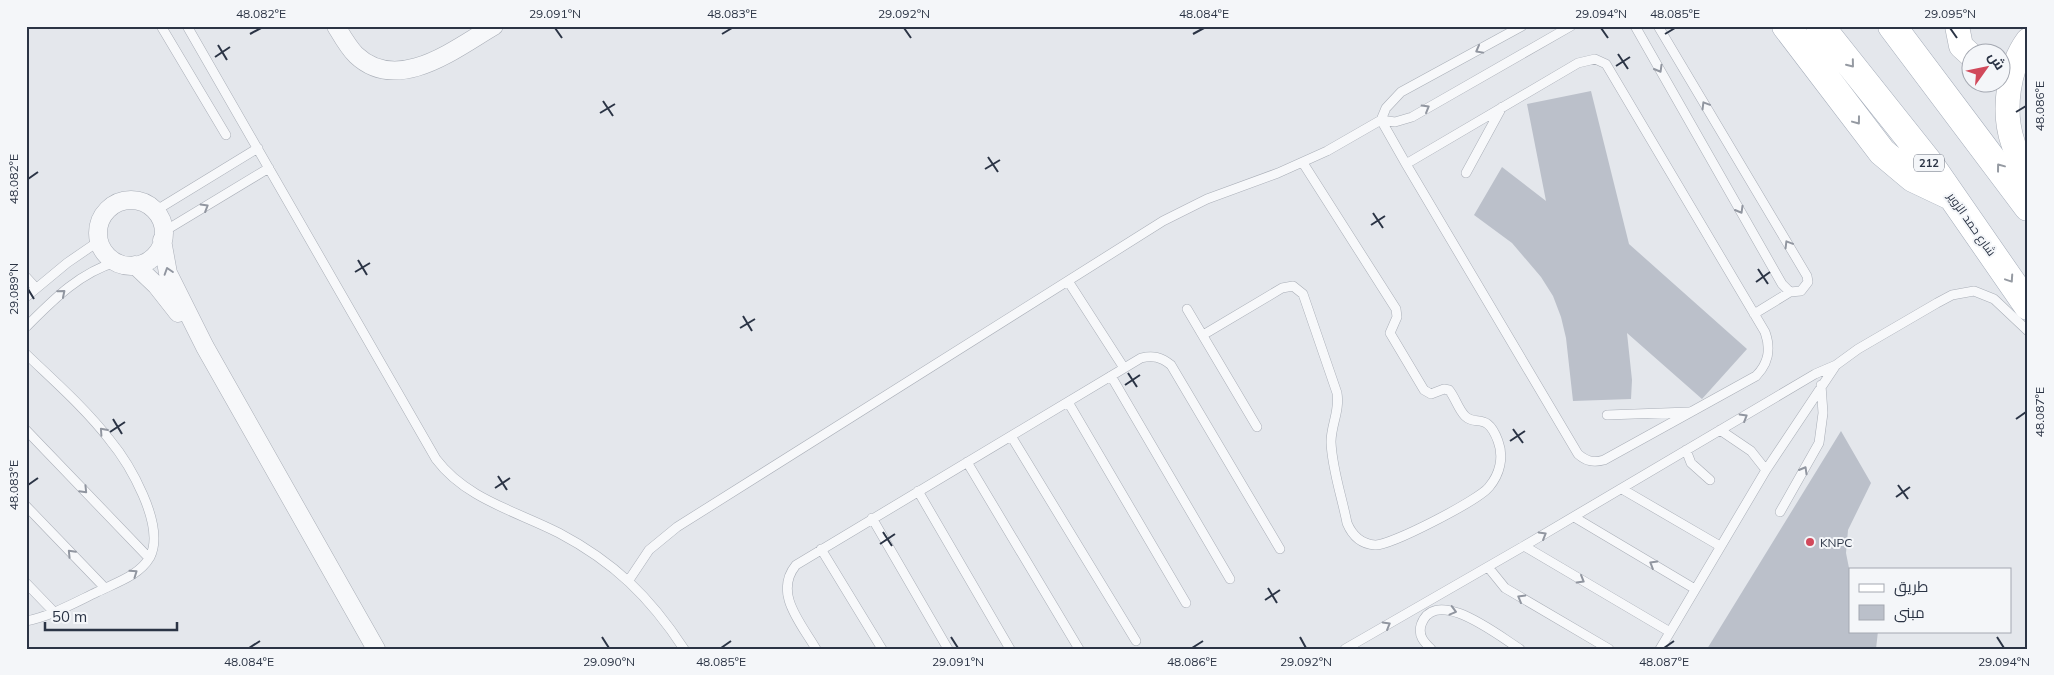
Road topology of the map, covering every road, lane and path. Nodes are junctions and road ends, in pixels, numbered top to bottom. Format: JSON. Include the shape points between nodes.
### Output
{"nodes":[{"id":1,"x":161,"y":26,"type":"edge"},
{"id":2,"x":187,"y":26,"type":"edge"},
{"id":3,"x":336,"y":26,"type":"edge"},
{"id":4,"x":494,"y":26,"type":"edge"},
{"id":5,"x":1522,"y":26,"type":"edge"},
{"id":6,"x":1571,"y":26,"type":"edge"},
{"id":7,"x":1635,"y":26,"type":"edge"},
{"id":8,"x":1658,"y":26,"type":"edge"},
{"id":9,"x":1786,"y":26,"type":"edge"},
{"id":10,"x":1820,"y":26,"type":"edge"},
{"id":11,"x":1892,"y":26,"type":"edge"},
{"id":12,"x":1957,"y":26,"type":"edge"},
{"id":13,"x":1962,"y":47,"type":"edge"},
{"id":14,"x":2016,"y":50,"type":"edge"},
{"id":15,"x":1502,"y":107,"type":"junction"},
{"id":16,"x":1381,"y":120,"type":"junction"},
{"id":17,"x":226,"y":134,"type":"dead end"},
{"id":18,"x":258,"y":148,"type":"junction"},
{"id":19,"x":1303,"y":163,"type":"junction"},
{"id":20,"x":1406,"y":164,"type":"junction"},
{"id":21,"x":269,"y":168,"type":"junction"},
{"id":22,"x":1466,"y":173,"type":"dead end"},
{"id":23,"x":2028,"y":179,"type":"edge"},
{"id":24,"x":1953,"y":197,"type":"junction"},
{"id":25,"x":2028,"y":207,"type":"edge"},
{"id":26,"x":155,"y":211,"type":"junction"},
{"id":27,"x":163,"y":236,"type":"junction"},
{"id":28,"x":98,"y":241,"type":"junction"},
{"id":29,"x":116,"y":262,"type":"junction"},
{"id":30,"x":136,"y":265,"type":"junction"},
{"id":31,"x":26,"y":277,"type":"edge"},
{"id":32,"x":1068,"y":281,"type":"junction"},
{"id":33,"x":36,"y":288,"type":"junction"},
{"id":34,"x":1790,"y":292,"type":"junction"},
{"id":35,"x":26,"y":297,"type":"edge"},
{"id":36,"x":2028,"y":306,"type":"edge"},
{"id":37,"x":1187,"y":310,"type":"dead end"},
{"id":38,"x":1754,"y":314,"type":"junction"},
{"id":39,"x":26,"y":327,"type":"edge"},
{"id":40,"x":2028,"y":331,"type":"edge"},
{"id":41,"x":1203,"y":335,"type":"junction"},
{"id":42,"x":205,"y":347,"type":"junction"},
{"id":43,"x":26,"y":354,"type":"edge"},
{"id":44,"x":1836,"y":365,"type":"junction"},
{"id":45,"x":1124,"y":368,"type":"junction"},
{"id":46,"x":1111,"y":376,"type":"junction"},
{"id":47,"x":1822,"y":385,"type":"junction"},
{"id":48,"x":1068,"y":402,"type":"junction"},
{"id":49,"x":1690,"y":412,"type":"junction"},
{"id":50,"x":1607,"y":415,"type":"dead end"},
{"id":51,"x":1258,"y":427,"type":"dead end"},
{"id":52,"x":26,"y":430,"type":"edge"},
{"id":53,"x":1720,"y":430,"type":"junction"},
{"id":54,"x":1011,"y":436,"type":"junction"},
{"id":55,"x":1686,"y":450,"type":"junction"},
{"id":56,"x":967,"y":462,"type":"junction"},
{"id":57,"x":1766,"y":470,"type":"junction"},
{"id":58,"x":1710,"y":480,"type":"dead end"},
{"id":59,"x":1622,"y":489,"type":"junction"},
{"id":60,"x":918,"y":491,"type":"junction"},
{"id":61,"x":26,"y":506,"type":"edge"},
{"id":62,"x":1780,"y":512,"type":"dead end"},
{"id":63,"x":1574,"y":517,"type":"junction"},
{"id":64,"x":872,"y":518,"type":"junction"},
{"id":65,"x":1524,"y":546,"type":"junction"},
{"id":66,"x":1720,"y":546,"type":"junction"},
{"id":67,"x":822,"y":549,"type":"junction"},
{"id":68,"x":1280,"y":549,"type":"dead end"},
{"id":69,"x":149,"y":558,"type":"junction"},
{"id":70,"x":1488,"y":567,"type":"junction"},
{"id":71,"x":1230,"y":579,"type":"dead end"},
{"id":72,"x":629,"y":580,"type":"junction"},
{"id":73,"x":26,"y":583,"type":"edge"},
{"id":74,"x":105,"y":588,"type":"junction"},
{"id":75,"x":1695,"y":589,"type":"junction"},
{"id":76,"x":1186,"y":603,"type":"dead end"},
{"id":77,"x":54,"y":612,"type":"junction"},
{"id":78,"x":26,"y":621,"type":"edge"},
{"id":79,"x":1670,"y":632,"type":"junction"},
{"id":80,"x":1136,"y":641,"type":"dead end"},
{"id":81,"x":376,"y":649,"type":"edge"},
{"id":82,"x":684,"y":649,"type":"edge"},
{"id":83,"x":816,"y":649,"type":"edge"},
{"id":84,"x":882,"y":649,"type":"edge"},
{"id":85,"x":948,"y":649,"type":"edge"},
{"id":86,"x":1010,"y":649,"type":"edge"},
{"id":87,"x":1078,"y":649,"type":"edge"},
{"id":88,"x":1345,"y":649,"type":"edge"},
{"id":89,"x":1431,"y":649,"type":"edge"},
{"id":90,"x":1520,"y":649,"type":"edge"},
{"id":91,"x":1609,"y":649,"type":"edge"},
{"id":92,"x":1660,"y":649,"type":"edge"}],
"edges":[{"from":1,"to":17,"type":"lane"},
{"from":2,"to":18,"type":"lane"},
{"from":3,"to":4,"type":"street","via":[[357,56],[375,67],[393,71],[411,69],[437,59]]},
{"from":5,"to":16,"type":"lane","one_way":true,"via":[[1401,92],[1386,108]]},
{"from":16,"to":6,"type":"lane","one_way":true,"via":[[1395,122],[1412,117]]},
{"from":7,"to":34,"type":"lane","one_way":true,"via":[[1782,284]]},
{"from":34,"to":8,"type":"lane","one_way":true,"via":[[1801,291],[1808,282],[1807,276]]},
{"from":9,"to":24,"type":"main road","one_way":true,"via":[[1882,152],[1914,178]]},
{"from":10,"to":24,"type":"main road","name":"شارع حمد الزوير","number":"212","one_way":true},
{"from":25,"to":11,"type":"main road","one_way":true},
{"from":12,"to":13,"type":"main road"},
{"from":14,"to":23,"type":"main road","via":[[2009,118],[2012,142]]},
{"from":15,"to":20,"type":"lane"},
{"from":15,"to":22,"type":"lane"},
{"from":15,"to":38,"type":"lane","via":[[1583,60],[1595,59],[1606,64]]},
{"from":16,"to":19,"type":"lane"},
{"from":16,"to":20,"type":"lane"},
{"from":18,"to":21,"type":"lane"},
{"from":18,"to":26,"type":"lane"},
{"from":19,"to":32,"type":"lane","via":[[1185,210]]},
{"from":19,"to":41,"type":"lane","via":[[1396,309],[1397,317],[1390,333],[1424,390],[1435,394],[1449,390],[1466,417],[1484,421],[1491,427],[1501,456],[1494,481],[1474,499],[1393,541],[1376,546],[1361,541],[1350,530],[1332,452],[1331,438],[1338,408],[1336,393],[1303,294],[1293,286],[1282,288]]},
{"from":20,"to":49,"type":"lane","via":[[1582,457],[1592,462],[1604,460]]},
{"from":27,"to":21,"type":"lane","one_way":true},
{"from":21,"to":72,"type":"lane","via":[[446,472],[477,495],[558,532],[592,552]]},
{"from":24,"to":36,"type":"main road","name":"شارع حمد الزوير","number":"212","one_way":true},
{"from":26,"to":27,"type":"street"},
{"from":26,"to":28,"type":"street","via":[[143,202],[132,200],[113,205],[100,220]]},
{"from":27,"to":30,"type":"street","via":[[156,254]]},
{"from":42,"to":27,"type":"street","one_way":true,"via":[[168,273]]},
{"from":28,"to":29,"type":"street"},
{"from":28,"to":33,"type":"lane"},
{"from":29,"to":30,"type":"street"},
{"from":39,"to":29,"type":"lane","one_way":true,"via":[[92,270]]},
{"from":30,"to":42,"type":"street"},
{"from":31,"to":33,"type":"lane"},
{"from":32,"to":45,"type":"lane"},
{"from":32,"to":72,"type":"lane","via":[[677,527],[650,550]]},
{"from":33,"to":35,"type":"lane"},
{"from":34,"to":38,"type":"lane"},
{"from":37,"to":41,"type":"lane"},
{"from":38,"to":49,"type":"lane","via":[[1765,332],[1769,348],[1762,370]]},
{"from":40,"to":44,"type":"lane","via":[[1994,299],[1974,291],[1952,295],[1937,303]]},
{"from":41,"to":51,"type":"lane"},
{"from":42,"to":81,"type":"street"},
{"from":69,"to":43,"type":"lane","one_way":true,"via":[[154,542],[152,519],[118,451],[102,430]]},
{"from":44,"to":47,"type":"lane"},
{"from":53,"to":44,"type":"lane","one_way":true},
{"from":45,"to":46,"type":"lane"},
{"from":45,"to":68,"type":"lane","via":[[1148,356],[1160,358],[1171,365]]},
{"from":46,"to":48,"type":"lane"},
{"from":46,"to":71,"type":"lane"},
{"from":47,"to":57,"type":"lane"},
{"from":62,"to":47,"type":"lane","one_way":true,"via":[[1819,443]]},
{"from":48,"to":54,"type":"lane"},
{"from":48,"to":76,"type":"lane"},
{"from":49,"to":50,"type":"lane"},
{"from":52,"to":69,"type":"lane","one_way":true},
{"from":53,"to":55,"type":"lane"},
{"from":53,"to":57,"type":"lane","via":[[1751,451]]},
{"from":54,"to":56,"type":"lane"},
{"from":54,"to":80,"type":"lane"},
{"from":55,"to":58,"type":"lane","via":[[1691,463]]},
{"from":55,"to":59,"type":"lane"},
{"from":56,"to":60,"type":"lane"},
{"from":56,"to":87,"type":"lane"},
{"from":57,"to":66,"type":"lane"},
{"from":59,"to":63,"type":"lane"},
{"from":59,"to":66,"type":"lane"},
{"from":60,"to":64,"type":"lane"},
{"from":60,"to":86,"type":"lane"},
{"from":74,"to":61,"type":"lane","one_way":true},
{"from":65,"to":63,"type":"lane","one_way":true},
{"from":75,"to":63,"type":"lane","one_way":true},
{"from":64,"to":67,"type":"lane"},
{"from":64,"to":85,"type":"lane"},
{"from":65,"to":70,"type":"lane"},
{"from":65,"to":79,"type":"lane","one_way":true},
{"from":66,"to":75,"type":"lane"},
{"from":67,"to":83,"type":"lane","via":[[796,565],[786,587],[789,603]]},
{"from":67,"to":84,"type":"lane"},
{"from":74,"to":69,"type":"lane","one_way":true,"via":[[132,575]]},
{"from":88,"to":70,"type":"lane","one_way":true},
{"from":91,"to":70,"type":"lane","one_way":true,"via":[[1505,588]]},
{"from":72,"to":82,"type":"lane","via":[[654,607]]},
{"from":73,"to":77,"type":"lane"},
{"from":74,"to":77,"type":"lane"},
{"from":75,"to":79,"type":"lane"},
{"from":77,"to":78,"type":"lane"},
{"from":79,"to":92,"type":"lane"},
{"from":89,"to":90,"type":"lane","one_way":true,"via":[[1422,638],[1421,626],[1429,615],[1444,609],[1463,614]]}]}
